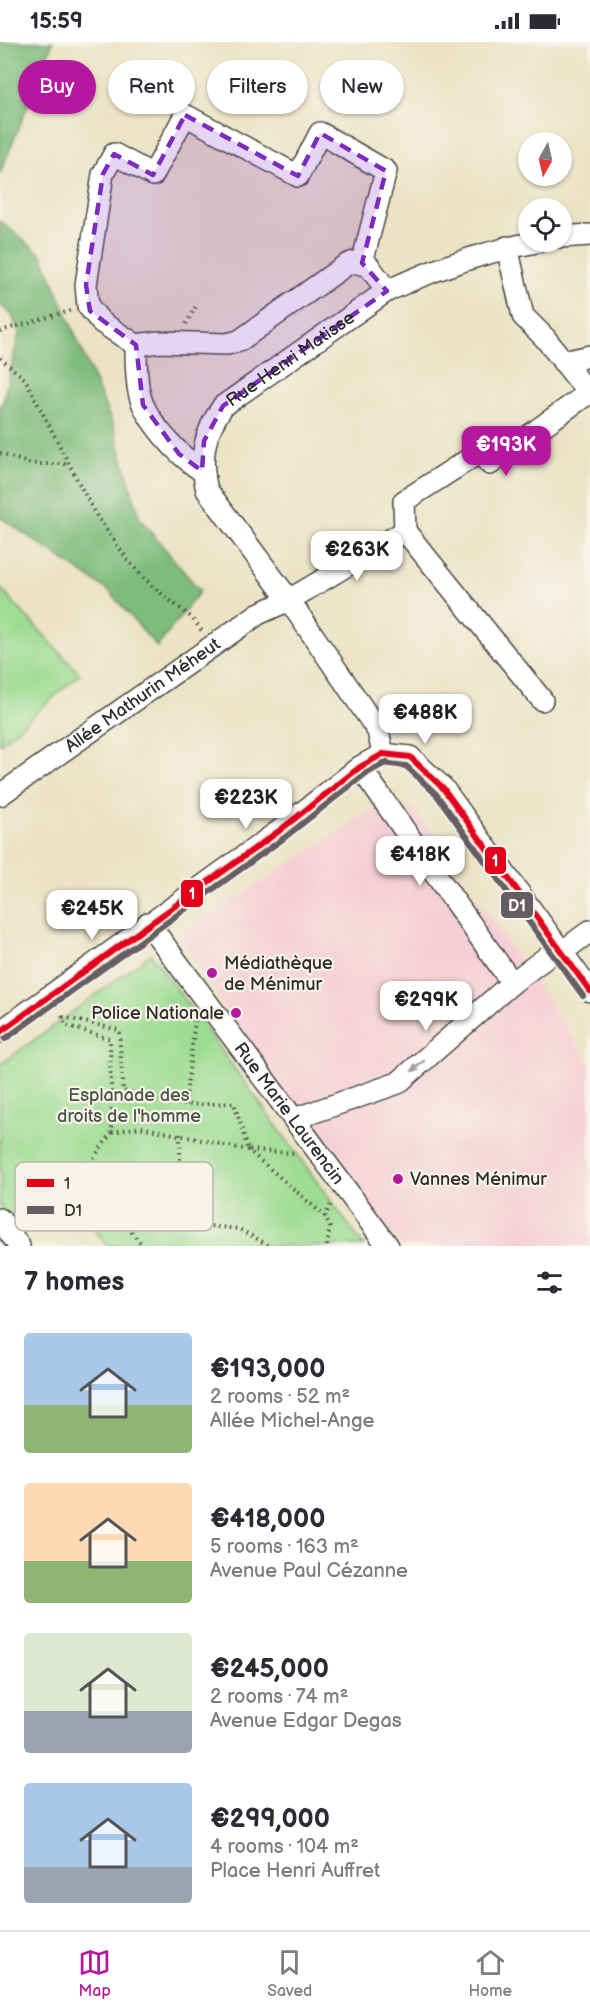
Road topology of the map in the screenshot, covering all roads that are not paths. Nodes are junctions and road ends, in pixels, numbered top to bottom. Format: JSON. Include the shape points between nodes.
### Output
{"nodes":[{"id":1,"x":590,"y":235,"type":"edge"},
{"id":2,"x":572,"y":236,"type":"edge"},
{"id":3,"x":518,"y":245,"type":"edge"},
{"id":4,"x":507,"y":247,"type":"junction"},
{"id":5,"x":362,"y":263,"type":"junction"},
{"id":6,"x":387,"y":291,"type":"junction"},
{"id":7,"x":136,"y":345,"type":"junction"},
{"id":8,"x":590,"y":356,"type":"edge"},
{"id":9,"x":563,"y":362,"type":"junction"},
{"id":10,"x":589,"y":395,"type":"edge"},
{"id":11,"x":202,"y":471,"type":"junction"},
{"id":12,"x":405,"y":531,"type":"junction"},
{"id":13,"x":289,"y":600,"type":"junction"},
{"id":14,"x":542,"y":700,"type":"dead end"},
{"id":15,"x":383,"y":754,"type":"junction"},
{"id":16,"x":360,"y":767,"type":"junction"},
{"id":17,"x":0,"y":795,"type":"edge"},
{"id":18,"x":148,"y":923,"type":"junction"},
{"id":19,"x":590,"y":932,"type":"edge"},
{"id":20,"x":560,"y":950,"type":"junction"},
{"id":21,"x":512,"y":983,"type":"junction"},
{"id":22,"x":590,"y":991,"type":"edge"},
{"id":23,"x":0,"y":1032,"type":"edge"},
{"id":24,"x":294,"y":1119,"type":"junction"},
{"id":25,"x":388,"y":1246,"type":"edge"}],
"edges":[{"from":1,"to":2,"type":"street"},
{"from":3,"to":4,"type":"street","name":"Rue Henri Matisse"},
{"from":4,"to":6,"type":"street","name":"Rue Henri Matisse"},
{"from":4,"to":9,"type":"street","via":[[523,316]]},
{"from":5,"to":6,"type":"street","via":[[369,266]]},
{"from":5,"to":7,"type":"street","via":[[346,265],[329,275],[239,341]]},
{"from":5,"to":7,"type":"street","via":[[386,171],[320,134],[298,176],[185,116],[153,175],[114,154],[103,174],[86,285],[88,306],[101,322]]},
{"from":6,"to":11,"type":"street","name":"Rue Henri Matisse","via":[[223,406],[204,441]]},
{"from":7,"to":11,"type":"street","via":[[143,405],[179,454]]},
{"from":8,"to":9,"type":"street"},
{"from":9,"to":10,"type":"street"},
{"from":10,"to":12,"type":"street","via":[[490,464],[480,452],[404,501]]},
{"from":11,"to":13,"type":"street","name":"Rue Henri Matisse","via":[[207,490]]},
{"from":12,"to":13,"type":"street","name":"Allée Mathurin Méheut"},
{"from":12,"to":14,"type":"street"},
{"from":13,"to":15,"type":"street","name":"Rue Henri Matisse","via":[[378,731]]},
{"from":13,"to":17,"type":"street","name":"Allée Mathurin Méheut","via":[[258,614]]},
{"from":15,"to":16,"type":"street"},
{"from":15,"to":20,"type":"street","via":[[410,757],[443,788]]},
{"from":16,"to":18,"type":"street","via":[[279,831]]},
{"from":16,"to":21,"type":"street"},
{"from":18,"to":23,"type":"street"},
{"from":18,"to":24,"type":"street","name":"Rue Marie Laurencin"},
{"from":19,"to":20,"type":"street"},
{"from":20,"to":21,"type":"street"},
{"from":20,"to":22,"type":"street"},
{"from":21,"to":24,"type":"street","one_way":true,"via":[[398,1083]]},
{"from":24,"to":25,"type":"street","name":"Rue Marie Laurencin"}]}
